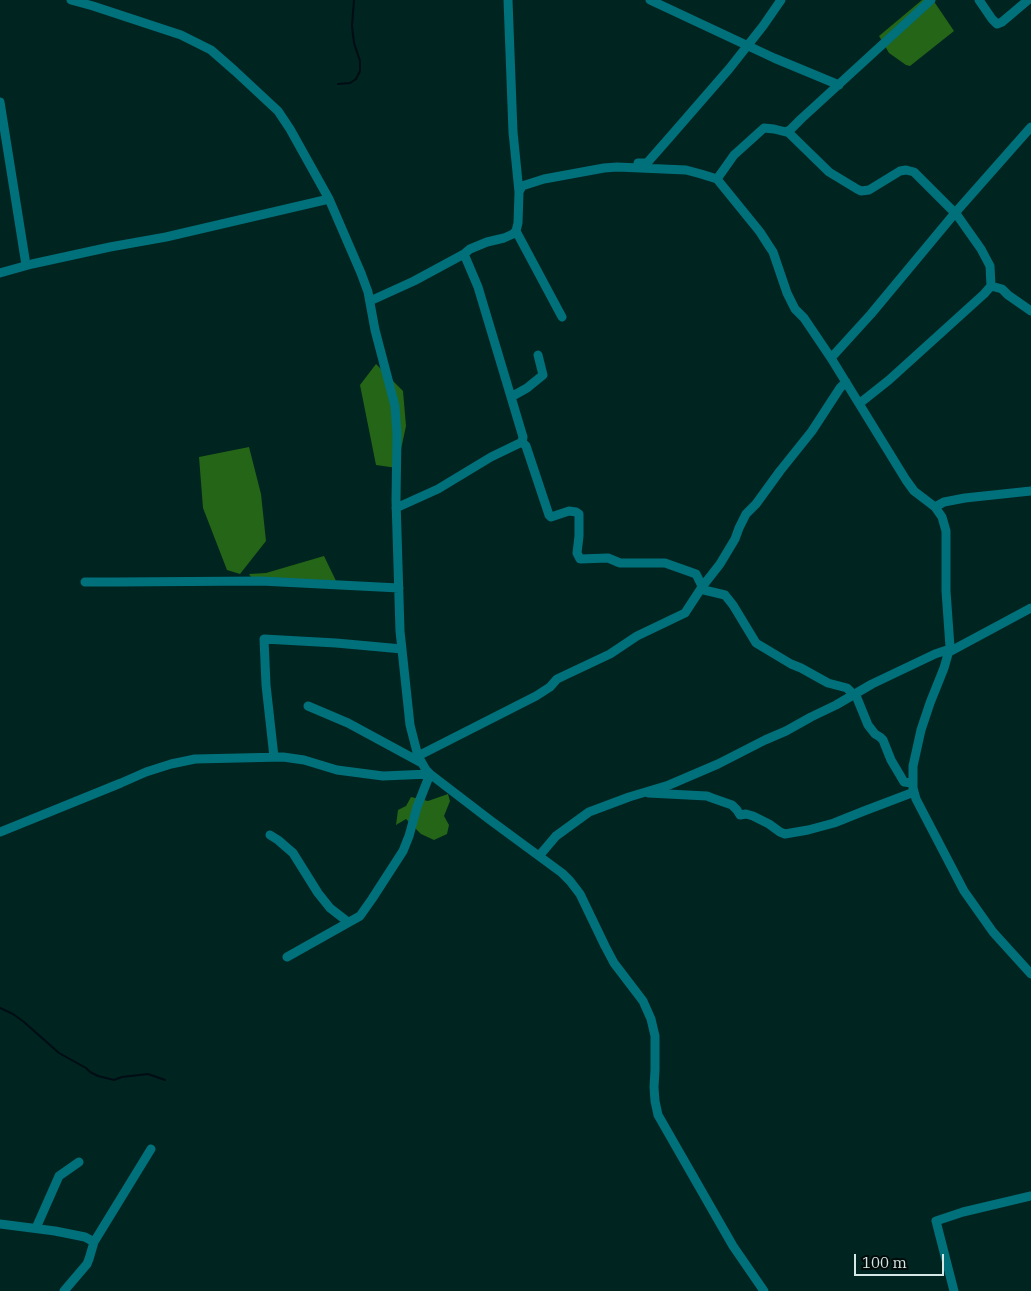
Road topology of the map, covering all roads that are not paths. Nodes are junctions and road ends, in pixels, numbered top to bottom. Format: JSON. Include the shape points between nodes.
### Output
{"nodes":[{"id":1,"x":71,"y":0,"type":"edge"},
{"id":2,"x":508,"y":0,"type":"edge"},
{"id":3,"x":650,"y":0,"type":"edge"},
{"id":4,"x":781,"y":0,"type":"edge"},
{"id":5,"x":931,"y":0,"type":"edge"},
{"id":6,"x":979,"y":0,"type":"edge"},
{"id":7,"x":1028,"y":0,"type":"edge"},
{"id":8,"x":746,"y":45,"type":"junction"},
{"id":9,"x":839,"y":85,"type":"junction"},
{"id":10,"x":0,"y":102,"type":"edge"},
{"id":11,"x":1031,"y":127,"type":"edge"},
{"id":12,"x":788,"y":132,"type":"junction"},
{"id":13,"x":585,"y":171,"type":"junction"},
{"id":14,"x":717,"y":179,"type":"junction"},
{"id":15,"x":519,"y":192,"type":"junction"},
{"id":16,"x":329,"y":199,"type":"junction"},
{"id":17,"x":955,"y":213,"type":"junction"},
{"id":18,"x":516,"y":231,"type":"junction"},
{"id":19,"x":464,"y":254,"type":"junction"},
{"id":20,"x":26,"y":265,"type":"junction"},
{"id":21,"x":0,"y":273,"type":"edge"},
{"id":22,"x":991,"y":286,"type":"junction"},
{"id":23,"x":370,"y":301,"type":"junction"},
{"id":24,"x":1031,"y":311,"type":"edge"},
{"id":25,"x":562,"y":317,"type":"dead end"},
{"id":26,"x":538,"y":355,"type":"dead end"},
{"id":27,"x":831,"y":358,"type":"junction"},
{"id":28,"x":846,"y":382,"type":"junction"},
{"id":29,"x":511,"y":398,"type":"junction"},
{"id":30,"x":860,"y":403,"type":"junction"},
{"id":31,"x":522,"y":442,"type":"junction"},
{"id":32,"x":1031,"y":491,"type":"edge"},
{"id":33,"x":936,"y":507,"type":"junction"},
{"id":34,"x":396,"y":508,"type":"junction"},
{"id":35,"x":85,"y":582,"type":"dead end"},
{"id":36,"x":702,"y":587,"type":"junction"},
{"id":37,"x":398,"y":588,"type":"junction"},
{"id":38,"x":1031,"y":608,"type":"edge"},
{"id":39,"x":402,"y":649,"type":"junction"},
{"id":40,"x":949,"y":652,"type":"junction"},
{"id":41,"x":853,"y":694,"type":"junction"},
{"id":42,"x":308,"y":706,"type":"dead end"},
{"id":43,"x":274,"y":757,"type":"junction"},
{"id":44,"x":420,"y":760,"type":"junction"},
{"id":45,"x":430,"y":774,"type":"junction"},
{"id":46,"x":912,"y":782,"type":"junction"},
{"id":47,"x":644,"y":792,"type":"junction"},
{"id":48,"x":914,"y":792,"type":"junction"},
{"id":49,"x":0,"y":832,"type":"edge"},
{"id":50,"x":270,"y":835,"type":"dead end"},
{"id":51,"x":538,"y":856,"type":"junction"},
{"id":52,"x":348,"y":922,"type":"junction"},
{"id":53,"x":287,"y":957,"type":"dead end"},
{"id":54,"x":1031,"y":974,"type":"edge"},
{"id":55,"x":151,"y":1149,"type":"dead end"},
{"id":56,"x":79,"y":1162,"type":"dead end"},
{"id":57,"x":1031,"y":1196,"type":"edge"},
{"id":58,"x":0,"y":1224,"type":"edge"},
{"id":59,"x":36,"y":1228,"type":"junction"},
{"id":60,"x":94,"y":1242,"type":"junction"},
{"id":61,"x":64,"y":1291,"type":"edge"},
{"id":62,"x":764,"y":1291,"type":"edge"},
{"id":63,"x":954,"y":1291,"type":"edge"}],
"edges":[{"from":1,"to":16,"type":"street","via":[[181,35],[211,50],[278,111]]},
{"from":2,"to":15,"type":"street","via":[[513,132]]},
{"from":3,"to":8,"type":"street"},
{"from":4,"to":8,"type":"street"},
{"from":5,"to":9,"type":"street"},
{"from":6,"to":7,"type":"street","via":[[997,24]]},
{"from":8,"to":9,"type":"street"},
{"from":8,"to":13,"type":"street","via":[[647,163],[610,162]]},
{"from":9,"to":12,"type":"street"},
{"from":10,"to":20,"type":"street"},
{"from":11,"to":17,"type":"street"},
{"from":12,"to":14,"type":"street","via":[[764,128],[734,154]]},
{"from":12,"to":17,"type":"street","via":[[829,172],[857,190],[869,190],[900,171],[909,170]]},
{"from":13,"to":14,"type":"street","via":[[617,167],[686,170]]},
{"from":13,"to":15,"type":"street","via":[[522,186]]},
{"from":14,"to":27,"type":"street","via":[[773,252],[793,304]]},
{"from":15,"to":18,"type":"street"},
{"from":16,"to":20,"type":"street"},
{"from":16,"to":23,"type":"street"},
{"from":17,"to":22,"type":"street","via":[[990,266]]},
{"from":17,"to":27,"type":"street"},
{"from":18,"to":19,"type":"street"},
{"from":18,"to":25,"type":"street"},
{"from":19,"to":23,"type":"street"},
{"from":19,"to":29,"type":"street","via":[[478,287]]},
{"from":20,"to":21,"type":"street"},
{"from":22,"to":24,"type":"street","via":[[1002,289]]},
{"from":22,"to":30,"type":"street"},
{"from":23,"to":34,"type":"street","via":[[395,406]]},
{"from":26,"to":29,"type":"street","via":[[544,375]]},
{"from":27,"to":28,"type":"street"},
{"from":28,"to":30,"type":"street"},
{"from":28,"to":36,"type":"street","via":[[746,514],[720,564]]},
{"from":29,"to":31,"type":"street"},
{"from":30,"to":33,"type":"street","via":[[914,491]]},
{"from":31,"to":34,"type":"street","via":[[490,457],[438,489]]},
{"from":31,"to":36,"type":"street","via":[[549,515],[569,511],[579,514],[577,553],[580,558],[608,558],[620,563],[665,563],[696,574]]},
{"from":32,"to":33,"type":"street","via":[[965,498]]},
{"from":33,"to":40,"type":"street","via":[[946,531]]},
{"from":34,"to":37,"type":"street"},
{"from":35,"to":37,"type":"street","via":[[261,582]]},
{"from":36,"to":41,"type":"street","via":[[725,596],[756,643],[828,683],[847,688]]},
{"from":36,"to":44,"type":"street","via":[[685,613],[557,679],[536,696]]},
{"from":37,"to":39,"type":"street"},
{"from":38,"to":40,"type":"street"},
{"from":39,"to":43,"type":"street","via":[[264,639]]},
{"from":39,"to":44,"type":"street","via":[[410,725]]},
{"from":40,"to":41,"type":"street","via":[[935,654]]},
{"from":40,"to":46,"type":"street","via":[[922,730]]},
{"from":41,"to":46,"type":"street","via":[[868,725],[883,740],[904,782]]},
{"from":41,"to":47,"type":"street","via":[[718,764]]},
{"from":42,"to":44,"type":"street"},
{"from":43,"to":45,"type":"street","via":[[383,776]]},
{"from":43,"to":49,"type":"street","via":[[171,764]]},
{"from":44,"to":45,"type":"street"},
{"from":45,"to":51,"type":"street"},
{"from":45,"to":52,"type":"street","via":[[403,852],[360,916]]},
{"from":46,"to":48,"type":"street"},
{"from":47,"to":48,"type":"street","via":[[707,796],[732,805],[740,814],[753,816],[785,834],[834,823]]},
{"from":47,"to":51,"type":"street","via":[[589,812],[556,836]]},
{"from":48,"to":54,"type":"street","via":[[964,891],[993,932]]},
{"from":50,"to":52,"type":"street","via":[[293,853],[318,893]]},
{"from":51,"to":62,"type":"street","via":[[575,887],[614,963],[648,1010],[655,1036],[654,1087],[658,1115],[733,1246]]},
{"from":52,"to":53,"type":"street"},
{"from":55,"to":60,"type":"street"},
{"from":56,"to":59,"type":"street","via":[[59,1176]]},
{"from":57,"to":63,"type":"street","via":[[936,1221]]},
{"from":58,"to":59,"type":"street"},
{"from":59,"to":60,"type":"street"},
{"from":60,"to":61,"type":"street","via":[[87,1264]]}]}
